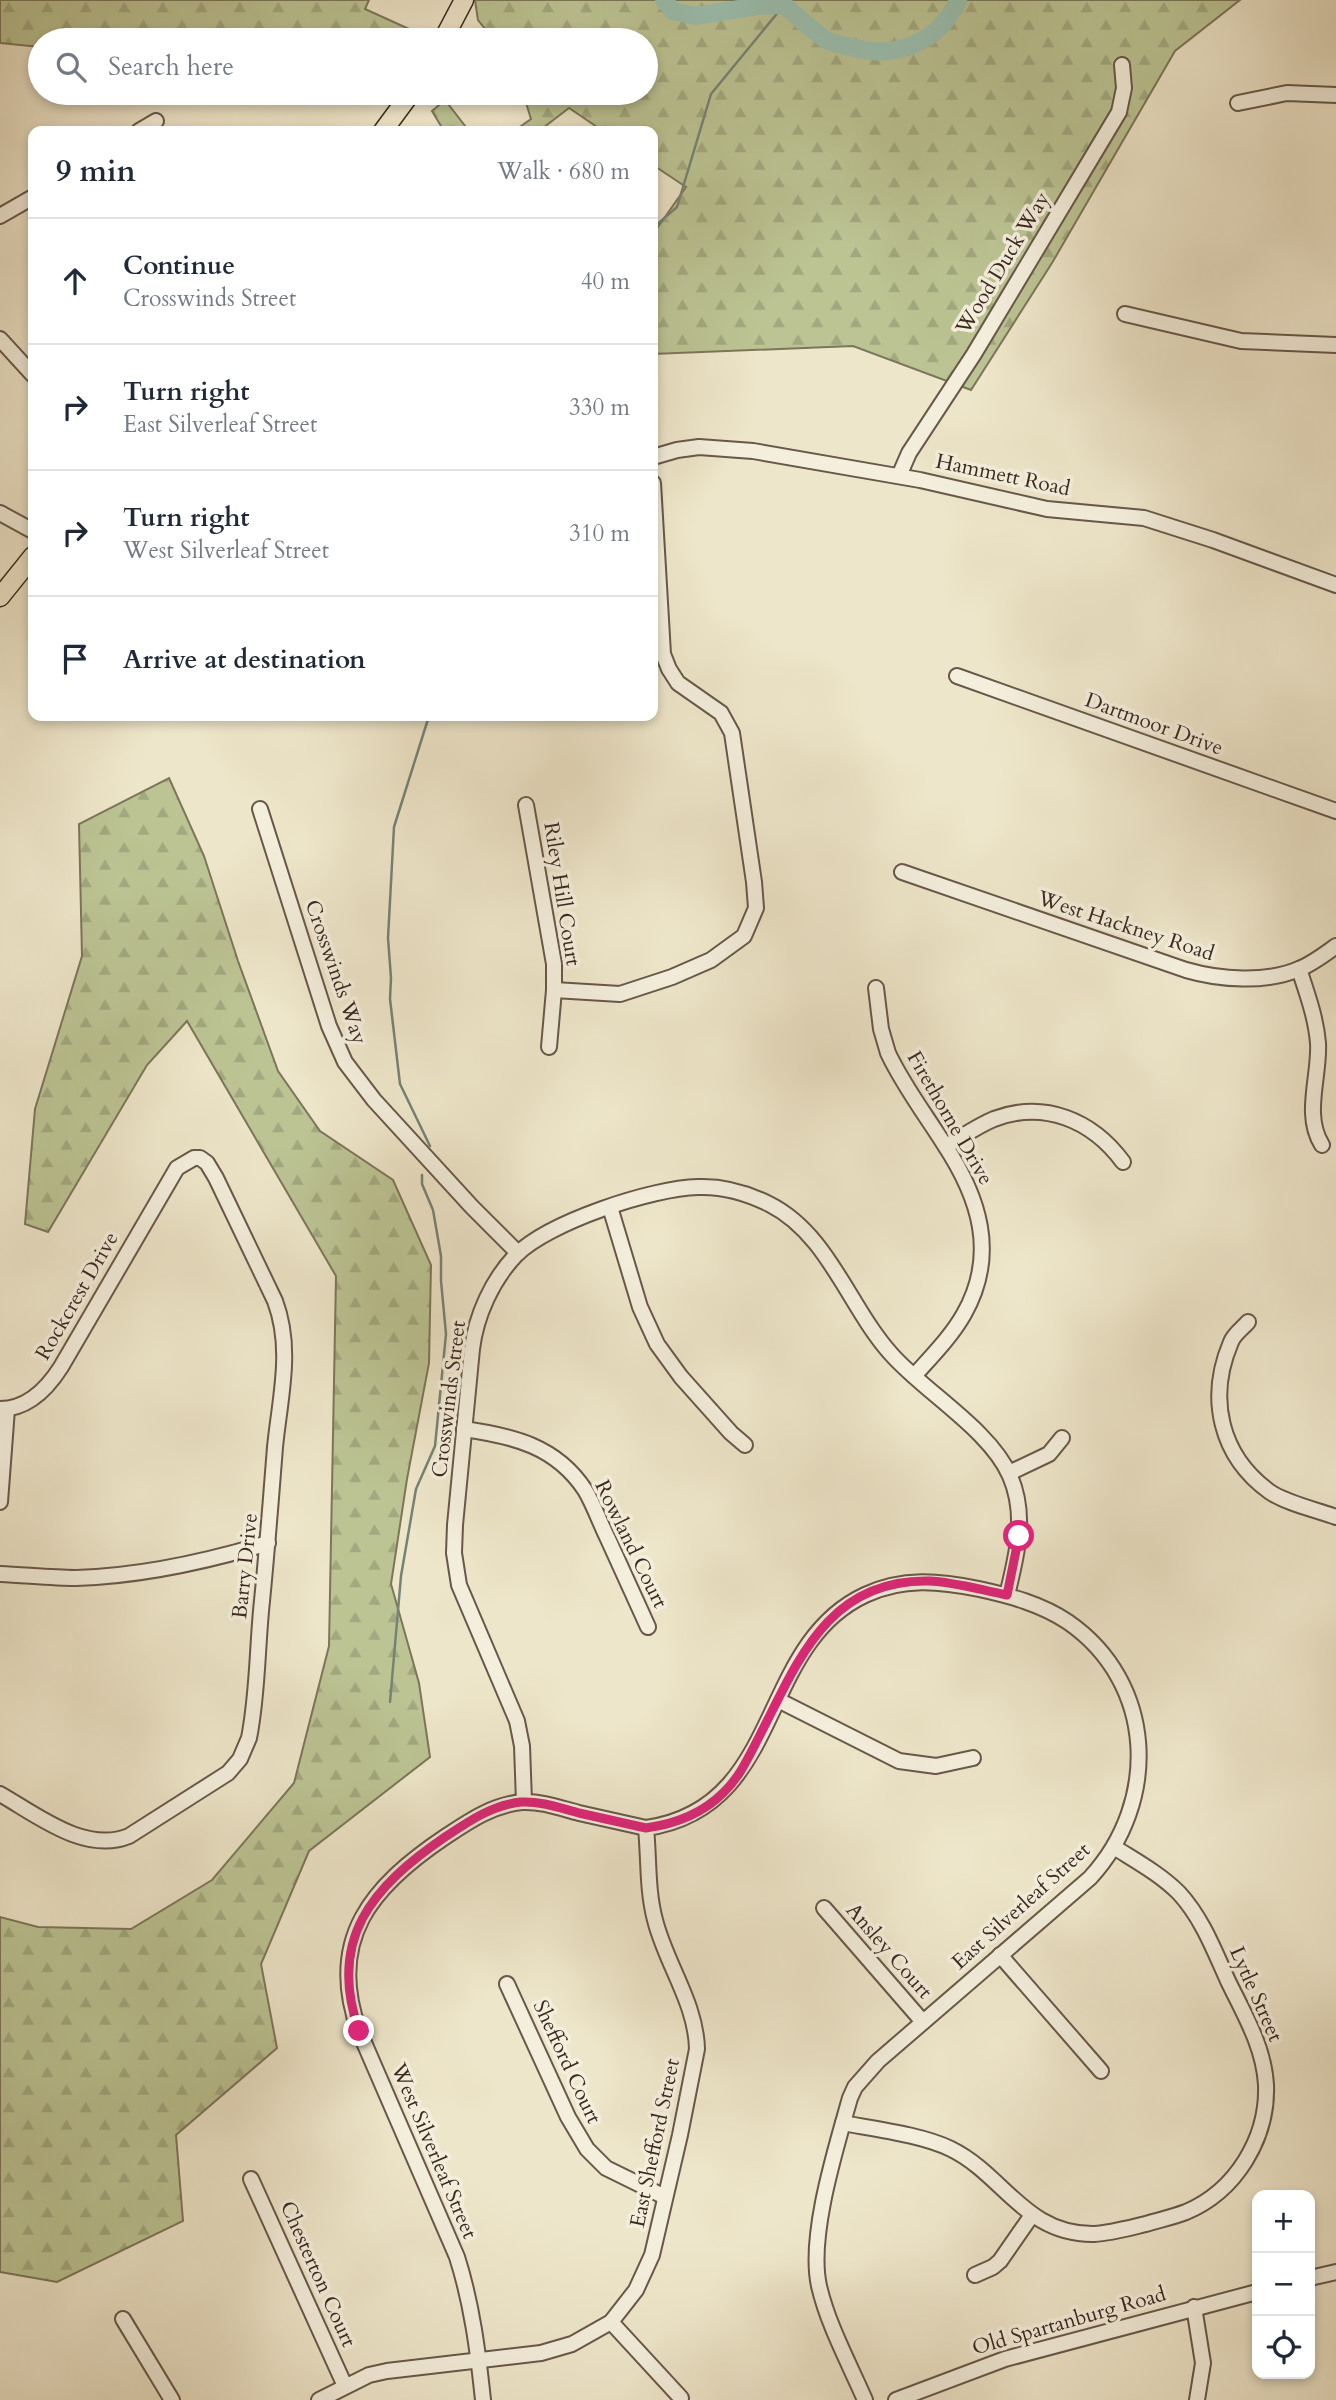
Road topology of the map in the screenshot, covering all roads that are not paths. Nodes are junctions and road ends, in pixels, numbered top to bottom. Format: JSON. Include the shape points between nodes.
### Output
{"nodes":[{"id":1,"x":464,"y":0,"type":"edge"},
{"id":2,"x":449,"y":28,"type":"edge"},
{"id":3,"x":1122,"y":65,"type":"dead end"},
{"id":4,"x":1336,"y":95,"type":"edge"},
{"id":5,"x":1238,"y":103,"type":"dead end"},
{"id":6,"x":402,"y":105,"type":"edge"},
{"id":7,"x":156,"y":121,"type":"dead end"},
{"id":8,"x":148,"y":126,"type":"edge"},
{"id":9,"x":387,"y":126,"type":"edge"},
{"id":10,"x":28,"y":200,"type":"edge"},
{"id":11,"x":0,"y":216,"type":"edge"},
{"id":12,"x":1125,"y":314,"type":"dead end"},
{"id":13,"x":0,"y":339,"type":"edge"},
{"id":14,"x":1336,"y":345,"type":"edge"},
{"id":15,"x":28,"y":370,"type":"edge"},
{"id":16,"x":658,"y":456,"type":"edge"},
{"id":17,"x":899,"y":476,"type":"junction"},
{"id":18,"x":0,"y":513,"type":"edge"},
{"id":19,"x":28,"y":528,"type":"edge"},
{"id":20,"x":28,"y":562,"type":"edge"},
{"id":21,"x":658,"y":568,"type":"edge"},
{"id":22,"x":1336,"y":584,"type":"edge"},
{"id":23,"x":0,"y":597,"type":"edge"},
{"id":24,"x":957,"y":676,"type":"dead end"},
{"id":25,"x":526,"y":805,"type":"dead end"},
{"id":26,"x":260,"y":809,"type":"dead end"},
{"id":27,"x":1336,"y":811,"type":"edge"},
{"id":28,"x":902,"y":872,"type":"dead end"},
{"id":29,"x":1336,"y":946,"type":"edge"},
{"id":30,"x":1299,"y":970,"type":"junction"},
{"id":31,"x":876,"y":988,"type":"dead end"},
{"id":32,"x":554,"y":990,"type":"junction"},
{"id":33,"x":549,"y":1047,"type":"dead end"},
{"id":34,"x":1322,"y":1145,"type":"dead end"},
{"id":35,"x":946,"y":1146,"type":"junction"},
{"id":36,"x":1123,"y":1162,"type":"dead end"},
{"id":37,"x":170,"y":1179,"type":"joint"},
{"id":38,"x":610,"y":1207,"type":"junction"},
{"id":39,"x":518,"y":1253,"type":"junction"},
{"id":40,"x":1248,"y":1322,"type":"dead end"},
{"id":41,"x":914,"y":1377,"type":"junction"},
{"id":42,"x":3,"y":1409,"type":"edge"},
{"id":43,"x":464,"y":1429,"type":"junction"},
{"id":44,"x":1062,"y":1438,"type":"dead end"},
{"id":45,"x":745,"y":1445,"type":"dead end"},
{"id":46,"x":1009,"y":1473,"type":"junction"},
{"id":47,"x":0,"y":1502,"type":"edge"},
{"id":48,"x":1336,"y":1517,"type":"edge"},
{"id":49,"x":268,"y":1543,"type":"junction"},
{"id":50,"x":0,"y":1574,"type":"edge"},
{"id":51,"x":1007,"y":1595,"type":"junction"},
{"id":52,"x":649,"y":1627,"type":"dead end"},
{"id":53,"x":778,"y":1700,"type":"junction"},
{"id":54,"x":973,"y":1758,"type":"dead end"},
{"id":55,"x":0,"y":1794,"type":"edge"},
{"id":56,"x":524,"y":1802,"type":"junction"},
{"id":57,"x":646,"y":1828,"type":"junction"},
{"id":58,"x":1114,"y":1847,"type":"junction"},
{"id":59,"x":824,"y":1908,"type":"dead end"},
{"id":60,"x":1000,"y":1955,"type":"junction"},
{"id":61,"x":507,"y":1984,"type":"dead end"},
{"id":62,"x":923,"y":2022,"type":"junction"},
{"id":63,"x":1101,"y":2071,"type":"dead end"},
{"id":64,"x":843,"y":2123,"type":"junction"},
{"id":65,"x":251,"y":2179,"type":"dead end"},
{"id":66,"x":665,"y":2197,"type":"junction"},
{"id":67,"x":1032,"y":2215,"type":"junction"},
{"id":68,"x":1336,"y":2272,"type":"edge"},
{"id":69,"x":975,"y":2275,"type":"dead end"},
{"id":70,"x":1315,"y":2277,"type":"edge"},
{"id":71,"x":1252,"y":2293,"type":"edge"},
{"id":72,"x":1194,"y":2307,"type":"junction"},
{"id":73,"x":123,"y":2319,"type":"dead end"},
{"id":74,"x":611,"y":2322,"type":"junction"},
{"id":75,"x":479,"y":2362,"type":"junction"},
{"id":76,"x":345,"y":2386,"type":"junction"},
{"id":77,"x":681,"y":2398,"type":"dead end"},
{"id":78,"x":172,"y":2400,"type":"edge"},
{"id":79,"x":319,"y":2400,"type":"edge"},
{"id":80,"x":482,"y":2400,"type":"edge"},
{"id":81,"x":865,"y":2400,"type":"edge"},
{"id":82,"x":896,"y":2400,"type":"edge"},
{"id":83,"x":1198,"y":2400,"type":"edge"}],
"edges":[{"from":1,"to":2,"type":"main road"},
{"from":3,"to":17,"type":"street","name":"Wood Duck Way","via":[[1119,112]]},
{"from":4,"to":5,"type":"street","via":[[1287,93]]},
{"from":6,"to":9,"type":"main road"},
{"from":7,"to":8,"type":"street"},
{"from":10,"to":11,"type":"street"},
{"from":12,"to":14,"type":"street","via":[[1241,341]]},
{"from":13,"to":15,"type":"street"},
{"from":16,"to":17,"type":"street","name":"Hammett Road","via":[[720,447]]},
{"from":17,"to":22,"type":"street","name":"Hammett Road","via":[[1047,509],[1144,518]]},
{"from":18,"to":19,"type":"street"},
{"from":20,"to":23,"type":"main road"},
{"from":21,"to":32,"type":"street","via":[[668,669],[678,683],[721,713],[732,733],[756,908],[744,936],[711,960],[672,977],[620,994]]},
{"from":24,"to":27,"type":"street","name":"Dartmoor Drive"},
{"from":25,"to":32,"type":"street","name":"Riley Hill Court","via":[[554,964]]},
{"from":26,"to":39,"type":"street","name":"Crosswinds Way","via":[[329,1026],[345,1062],[382,1109]]},
{"from":28,"to":30,"type":"street","name":"West Hackney Road","via":[[1201,974],[1244,979]]},
{"from":29,"to":30,"type":"street","name":"West Hackney Road"},
{"from":30,"to":34,"type":"street","via":[[1317,1030],[1313,1115]]},
{"from":31,"to":35,"type":"street","name":"Firethorne Drive","via":[[888,1053]]},
{"from":32,"to":33,"type":"street","name":"Riley Hill Court"},
{"from":35,"to":36,"type":"street","via":[[995,1119],[1043,1113],[1088,1128]]},
{"from":35,"to":41,"type":"street","name":"Firethorne Drive","via":[[976,1207],[979,1269],[963,1316]]},
{"from":37,"to":42,"type":"street","name":"Rockcrest Drive","via":[[51,1381],[30,1400]]},
{"from":37,"to":49,"type":"street","name":"Barry Drive","via":[[183,1162],[196,1157],[207,1163],[282,1322],[285,1368]]},
{"from":38,"to":39,"type":"street","name":"Crosswinds Street","via":[[562,1224]]},
{"from":38,"to":41,"type":"street","name":"Crosswinds Street","via":[[663,1191],[699,1187],[736,1191],[772,1206],[812,1239],[878,1339]]},
{"from":38,"to":45,"type":"street","via":[[640,1307],[657,1344],[681,1377]]},
{"from":39,"to":43,"type":"street","name":"Crosswinds Street","via":[[497,1280],[477,1324]]},
{"from":40,"to":48,"type":"street","via":[[1231,1340],[1221,1381],[1219,1408],[1225,1436],[1239,1461],[1273,1494]]},
{"from":41,"to":46,"type":"street","name":"Crosswinds Street","via":[[988,1444]]},
{"from":42,"to":47,"type":"street"},
{"from":43,"to":52,"type":"street","name":"Rowland Court","via":[[526,1443],[571,1473],[590,1500]]},
{"from":43,"to":56,"type":"street","name":"Crosswinds Street","via":[[455,1569],[517,1721]]},
{"from":44,"to":46,"type":"street","via":[[1049,1454]]},
{"from":46,"to":51,"type":"street","name":"Crosswinds Street","via":[[1020,1520]]},
{"from":49,"to":50,"type":"street","via":[[200,1562],[105,1576]]},
{"from":49,"to":55,"type":"street","name":"Barry Drive","via":[[252,1722],[233,1768],[130,1836],[110,1841],[77,1836]]},
{"from":51,"to":53,"type":"street","name":"East Silverleaf Street","via":[[928,1581],[896,1584],[867,1594],[819,1630]]},
{"from":51,"to":58,"type":"street","name":"East Silverleaf Street","via":[[1042,1608],[1081,1632],[1108,1661],[1128,1698],[1138,1736],[1139,1776],[1130,1814]]},
{"from":53,"to":54,"type":"street","via":[[899,1762],[936,1766]]},
{"from":53,"to":57,"type":"street","name":"East Silverleaf Street","via":[[742,1769],[723,1794],[694,1814]]},
{"from":56,"to":57,"type":"street","name":"West Silverleaf Street"},
{"from":56,"to":75,"type":"street","name":"West Silverleaf Street","via":[[476,1816],[390,1880],[363,1916],[348,1970],[359,2031],[457,2258]]},
{"from":57,"to":66,"type":"street","name":"East Shefford Street","via":[[654,1919],[690,2009],[696,2037],[694,2068]]},
{"from":58,"to":60,"type":"street","name":"East Silverleaf Street","via":[[1090,1878]]},
{"from":58,"to":67,"type":"street","name":"Lytle Street","via":[[1167,1882],[1200,1921],[1259,2050],[1266,2084],[1263,2119],[1253,2148],[1236,2175],[1186,2212],[1094,2234],[1063,2230]]},
{"from":59,"to":62,"type":"street","name":"Ansley Court"},
{"from":60,"to":62,"type":"street","name":"East Silverleaf Street"},
{"from":60,"to":63,"type":"street"},
{"from":61,"to":66,"type":"street","name":"Shefford Court","via":[[587,2149],[606,2168]]},
{"from":62,"to":64,"type":"street","name":"East Silverleaf Street","via":[[870,2069],[850,2098]]},
{"from":64,"to":67,"type":"street","name":"Lytle Street","via":[[950,2148]]},
{"from":64,"to":81,"type":"street","name":"East Silverleaf Street","via":[[820,2223],[816,2267],[826,2309]]},
{"from":65,"to":76,"type":"street","name":"Chesterton Court"},
{"from":66,"to":74,"type":"street","name":"East Shefford Street","via":[[647,2271]]},
{"from":67,"to":69,"type":"street","via":[[1000,2261]]},
{"from":68,"to":70,"type":"street"},
{"from":71,"to":72,"type":"street","name":"Old Spartanburg Road"},
{"from":72,"to":82,"type":"street","name":"Old Spartanburg Road","via":[[1005,2360]]},
{"from":72,"to":83,"type":"street","via":[[1203,2363]]},
{"from":73,"to":78,"type":"street"},
{"from":74,"to":75,"type":"street","name":"East Shefford Street","via":[[559,2349]]},
{"from":74,"to":77,"type":"street"},
{"from":75,"to":76,"type":"street","name":"East Shefford Street","via":[[387,2371]]},
{"from":75,"to":80,"type":"street","name":"West Silverleaf Street"},
{"from":76,"to":79,"type":"street","name":"East Shefford Street"}]}
